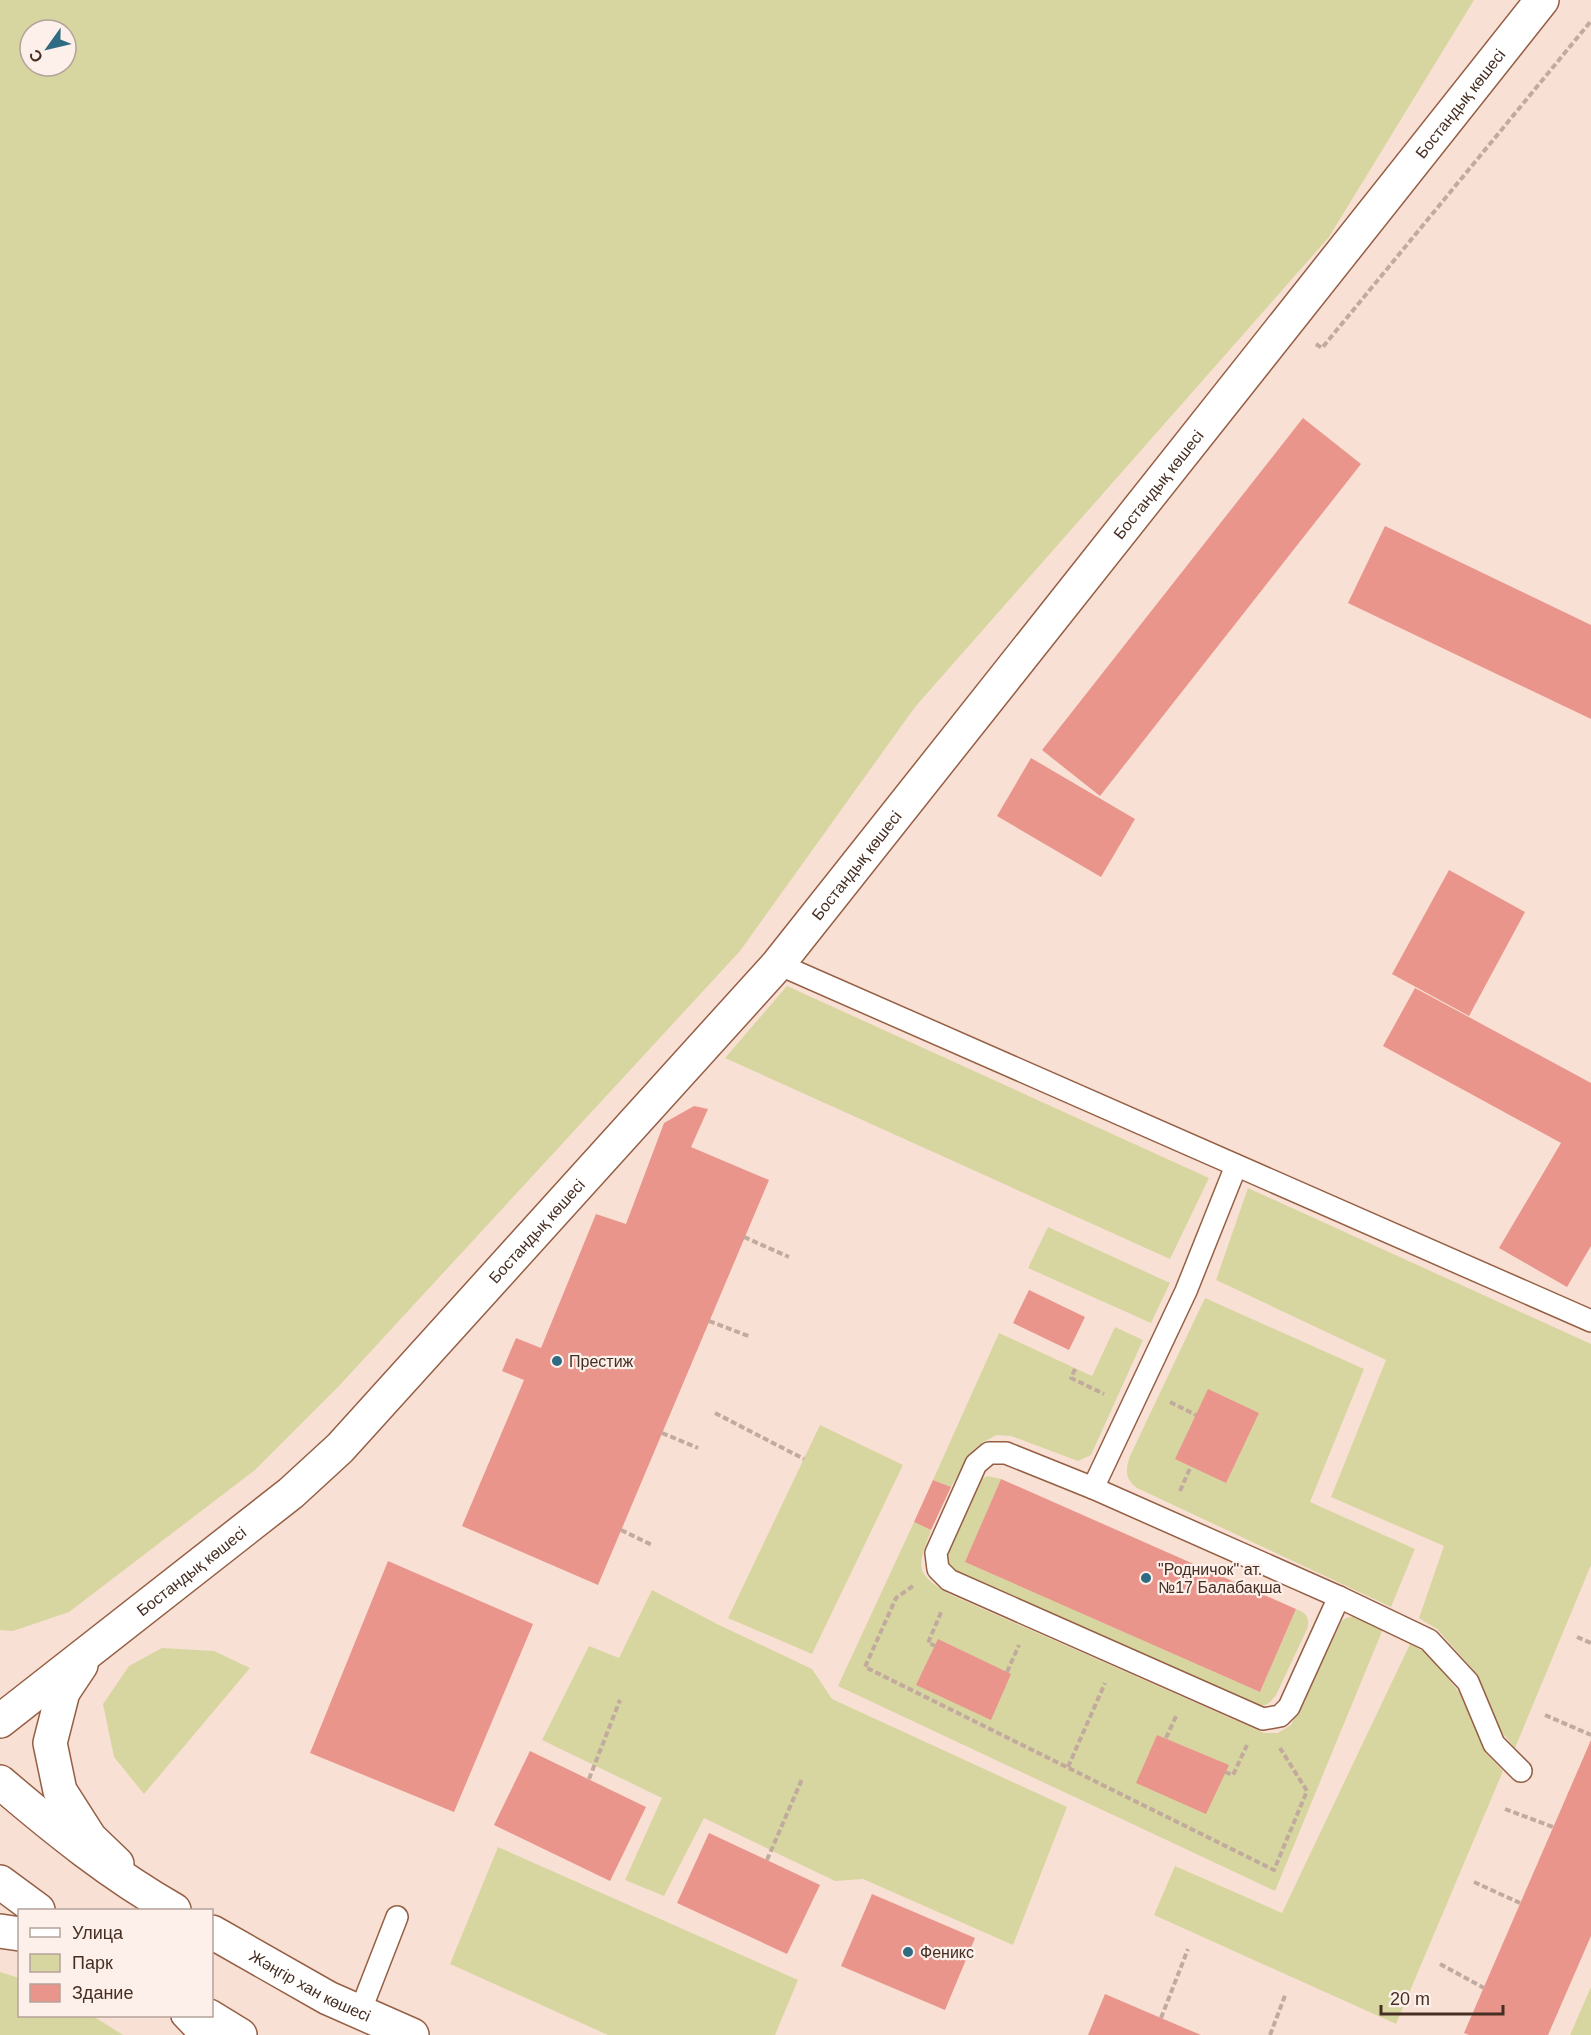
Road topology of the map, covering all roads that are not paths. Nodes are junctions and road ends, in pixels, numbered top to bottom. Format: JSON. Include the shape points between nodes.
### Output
{"nodes":[{"id":1,"x":1542,"y":0,"type":"edge"},
{"id":2,"x":778,"y":964,"type":"junction"},
{"id":3,"x":1236,"y":1166,"type":"junction"},
{"id":4,"x":1591,"y":1321,"type":"edge"},
{"id":5,"x":1093,"y":1488,"type":"junction"},
{"id":6,"x":1339,"y":1597,"type":"junction"},
{"id":7,"x":88,"y":1653,"type":"junction"},
{"id":8,"x":0,"y":1694,"type":"edge"},
{"id":9,"x":0,"y":1721,"type":"edge"},
{"id":10,"x":1521,"y":1771,"type":"dead end"},
{"id":11,"x":0,"y":1782,"type":"edge"},
{"id":12,"x":0,"y":1882,"type":"edge"},
{"id":13,"x":163,"y":1904,"type":"edge"},
{"id":14,"x":35,"y":1909,"type":"edge"},
{"id":15,"x":397,"y":1917,"type":"dead end"},
{"id":16,"x":0,"y":1931,"type":"edge"},
{"id":17,"x":213,"y":1933,"type":"edge"},
{"id":18,"x":18,"y":1934,"type":"edge"},
{"id":19,"x":360,"y":2012,"type":"junction"},
{"id":20,"x":183,"y":2017,"type":"edge"},
{"id":21,"x":211,"y":2017,"type":"edge"},
{"id":22,"x":200,"y":2035,"type":"edge"},
{"id":23,"x":240,"y":2035,"type":"edge"},
{"id":24,"x":411,"y":2035,"type":"edge"}],
"edges":[{"from":1,"to":2,"type":"street","name":"Бостандық көшесі"},
{"from":2,"to":3,"type":"lane"},
{"from":2,"to":7,"type":"street","name":"Бостандық көшесі","via":[[340,1448],[291,1493]]},
{"from":3,"to":4,"type":"lane"},
{"from":3,"to":5,"type":"lane","via":[[1186,1291]]},
{"from":5,"to":6,"type":"lane"},
{"from":5,"to":6,"type":"lane","via":[[1006,1453],[989,1454],[976,1464],[936,1553],[946,1576],[1260,1719],[1280,1716],[1289,1707]]},
{"from":6,"to":10,"type":"lane","via":[[1429,1640],[1468,1682],[1494,1744]]},
{"from":7,"to":8,"type":"street","via":[[20,1692]]},
{"from":7,"to":9,"type":"street"},
{"from":7,"to":13,"type":"street","via":[[63,1692],[50,1743],[60,1791],[90,1838]]},
{"from":11,"to":13,"type":"street","via":[[83,1850]]},
{"from":12,"to":14,"type":"street"},
{"from":15,"to":19,"type":"lane"},
{"from":16,"to":18,"type":"street"},
{"from":17,"to":19,"type":"street","name":"Жәңгір хан көшесі"},
{"from":19,"to":24,"type":"street","name":"Жәңгір хан көшесі"},
{"from":20,"to":22,"type":"lane"},
{"from":21,"to":23,"type":"street"}]}
